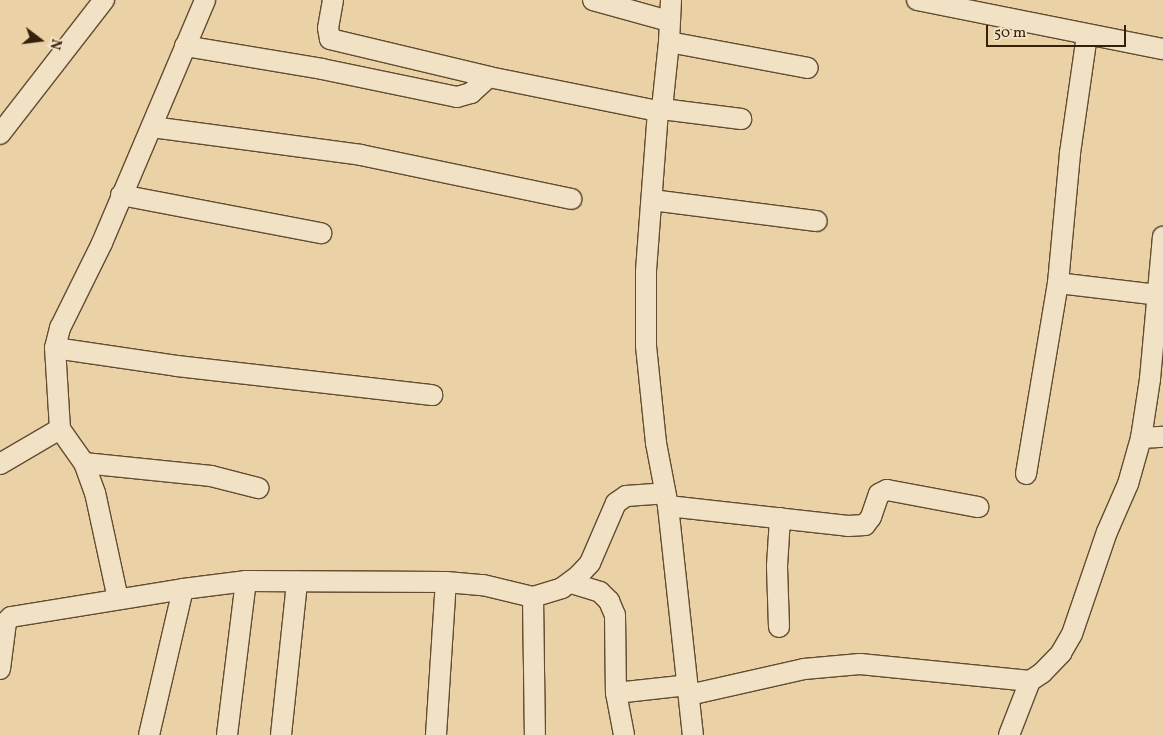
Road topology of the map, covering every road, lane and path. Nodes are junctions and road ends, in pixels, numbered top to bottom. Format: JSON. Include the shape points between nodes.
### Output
{"nodes":[{"id":1,"x":104,"y":0,"type":"edge"},
{"id":2,"x":205,"y":0,"type":"edge"},
{"id":3,"x":332,"y":0,"type":"edge"},
{"id":4,"x":593,"y":0,"type":"edge"},
{"id":5,"x":670,"y":0,"type":"edge"},
{"id":6,"x":917,"y":0,"type":"edge"},
{"id":7,"x":668,"y":21,"type":"junction"},
{"id":8,"x":1087,"y":35,"type":"junction"},
{"id":9,"x":669,"y":42,"type":"junction"},
{"id":10,"x":185,"y":46,"type":"junction"},
{"id":11,"x":1163,"y":49,"type":"edge"},
{"id":12,"x":808,"y":68,"type":"dead end"},
{"id":13,"x":489,"y":77,"type":"junction"},
{"id":14,"x":660,"y":110,"type":"junction"},
{"id":15,"x":741,"y":119,"type":"dead end"},
{"id":16,"x":152,"y":127,"type":"junction"},
{"id":17,"x":0,"y":134,"type":"edge"},
{"id":18,"x":121,"y":196,"type":"junction"},
{"id":19,"x":571,"y":199,"type":"dead end"},
{"id":20,"x":652,"y":200,"type":"junction"},
{"id":21,"x":818,"y":221,"type":"dead end"},
{"id":22,"x":321,"y":234,"type":"dead end"},
{"id":23,"x":1163,"y":238,"type":"edge"},
{"id":24,"x":1058,"y":283,"type":"junction"},
{"id":25,"x":1158,"y":295,"type":"junction"},
{"id":26,"x":55,"y":348,"type":"junction"},
{"id":27,"x":432,"y":395,"type":"dead end"},
{"id":28,"x":60,"y":429,"type":"junction"},
{"id":29,"x":1163,"y":437,"type":"edge"},
{"id":30,"x":1141,"y":438,"type":"junction"},
{"id":31,"x":0,"y":464,"type":"edge"},
{"id":32,"x":84,"y":464,"type":"junction"},
{"id":33,"x":1026,"y":474,"type":"dead end"},
{"id":34,"x":258,"y":488,"type":"dead end"},
{"id":35,"x":667,"y":500,"type":"junction"},
{"id":36,"x":978,"y":507,"type":"dead end"},
{"id":37,"x":780,"y":518,"type":"junction"},
{"id":38,"x":246,"y":581,"type":"junction"},
{"id":39,"x":297,"y":582,"type":"junction"},
{"id":40,"x":446,"y":582,"type":"junction"},
{"id":41,"x":571,"y":583,"type":"junction"},
{"id":42,"x":183,"y":589,"type":"junction"},
{"id":43,"x":533,"y":597,"type":"junction"},
{"id":44,"x":118,"y":599,"type":"junction"},
{"id":45,"x":779,"y":627,"type":"dead end"},
{"id":46,"x":0,"y":669,"type":"edge"},
{"id":47,"x":1030,"y":681,"type":"junction"},
{"id":48,"x":688,"y":690,"type":"junction"},
{"id":49,"x":616,"y":693,"type":"junction"},
{"id":50,"x":149,"y":735,"type":"edge"},
{"id":51,"x":227,"y":735,"type":"edge"},
{"id":52,"x":281,"y":735,"type":"edge"},
{"id":53,"x":436,"y":735,"type":"edge"},
{"id":54,"x":535,"y":735,"type":"edge"},
{"id":55,"x":624,"y":735,"type":"edge"},
{"id":56,"x":693,"y":735,"type":"edge"},
{"id":57,"x":1009,"y":735,"type":"edge"}],
"edges":[{"from":1,"to":17,"type":"street"},
{"from":2,"to":10,"type":"street"},
{"from":3,"to":13,"type":"street","via":[[328,28],[330,39]]},
{"from":4,"to":7,"type":"street"},
{"from":5,"to":7,"type":"street"},
{"from":6,"to":8,"type":"street"},
{"from":7,"to":9,"type":"street"},
{"from":8,"to":11,"type":"street"},
{"from":8,"to":24,"type":"street","via":[[1070,153]]},
{"from":9,"to":12,"type":"street"},
{"from":9,"to":14,"type":"street"},
{"from":10,"to":13,"type":"street","via":[[322,69],[457,97],[471,93]]},
{"from":10,"to":16,"type":"street"},
{"from":13,"to":14,"type":"street"},
{"from":14,"to":15,"type":"street"},
{"from":14,"to":20,"type":"street"},
{"from":16,"to":18,"type":"street"},
{"from":16,"to":19,"type":"street","via":[[361,155]]},
{"from":18,"to":22,"type":"street"},
{"from":18,"to":26,"type":"street","via":[[60,328]]},
{"from":20,"to":21,"type":"street"},
{"from":20,"to":35,"type":"street","via":[[646,272],[646,346],[656,443]]},
{"from":23,"to":25,"type":"street"},
{"from":24,"to":25,"type":"street"},
{"from":24,"to":33,"type":"street"},
{"from":25,"to":30,"type":"street"},
{"from":26,"to":27,"type":"street","via":[[177,366]]},
{"from":26,"to":28,"type":"street"},
{"from":28,"to":31,"type":"street"},
{"from":28,"to":32,"type":"street"},
{"from":29,"to":30,"type":"street"},
{"from":30,"to":47,"type":"street","via":[[1128,484],[1107,532],[1072,634],[1061,653]]},
{"from":32,"to":34,"type":"street","via":[[211,476]]},
{"from":32,"to":44,"type":"street","via":[[94,493]]},
{"from":35,"to":37,"type":"street"},
{"from":35,"to":41,"type":"street","via":[[626,496],[616,503],[590,563]]},
{"from":35,"to":48,"type":"street"},
{"from":36,"to":37,"type":"street","via":[[887,490],[879,494],[865,525]]},
{"from":37,"to":45,"type":"street","via":[[777,566]]},
{"from":38,"to":39,"type":"street"},
{"from":38,"to":42,"type":"street"},
{"from":38,"to":51,"type":"street"},
{"from":39,"to":40,"type":"street"},
{"from":39,"to":52,"type":"street"},
{"from":40,"to":43,"type":"street","via":[[483,585]]},
{"from":40,"to":53,"type":"street"},
{"from":41,"to":43,"type":"street"},
{"from":41,"to":49,"type":"street","via":[[600,592],[609,601],[615,615]]},
{"from":42,"to":44,"type":"street"},
{"from":42,"to":50,"type":"street"},
{"from":43,"to":54,"type":"street"},
{"from":44,"to":46,"type":"street","via":[[11,617],[6,622]]},
{"from":47,"to":48,"type":"street","via":[[860,664],[804,669]]},
{"from":47,"to":57,"type":"street"},
{"from":48,"to":49,"type":"street"},
{"from":48,"to":56,"type":"street"},
{"from":49,"to":55,"type":"street"}]}
